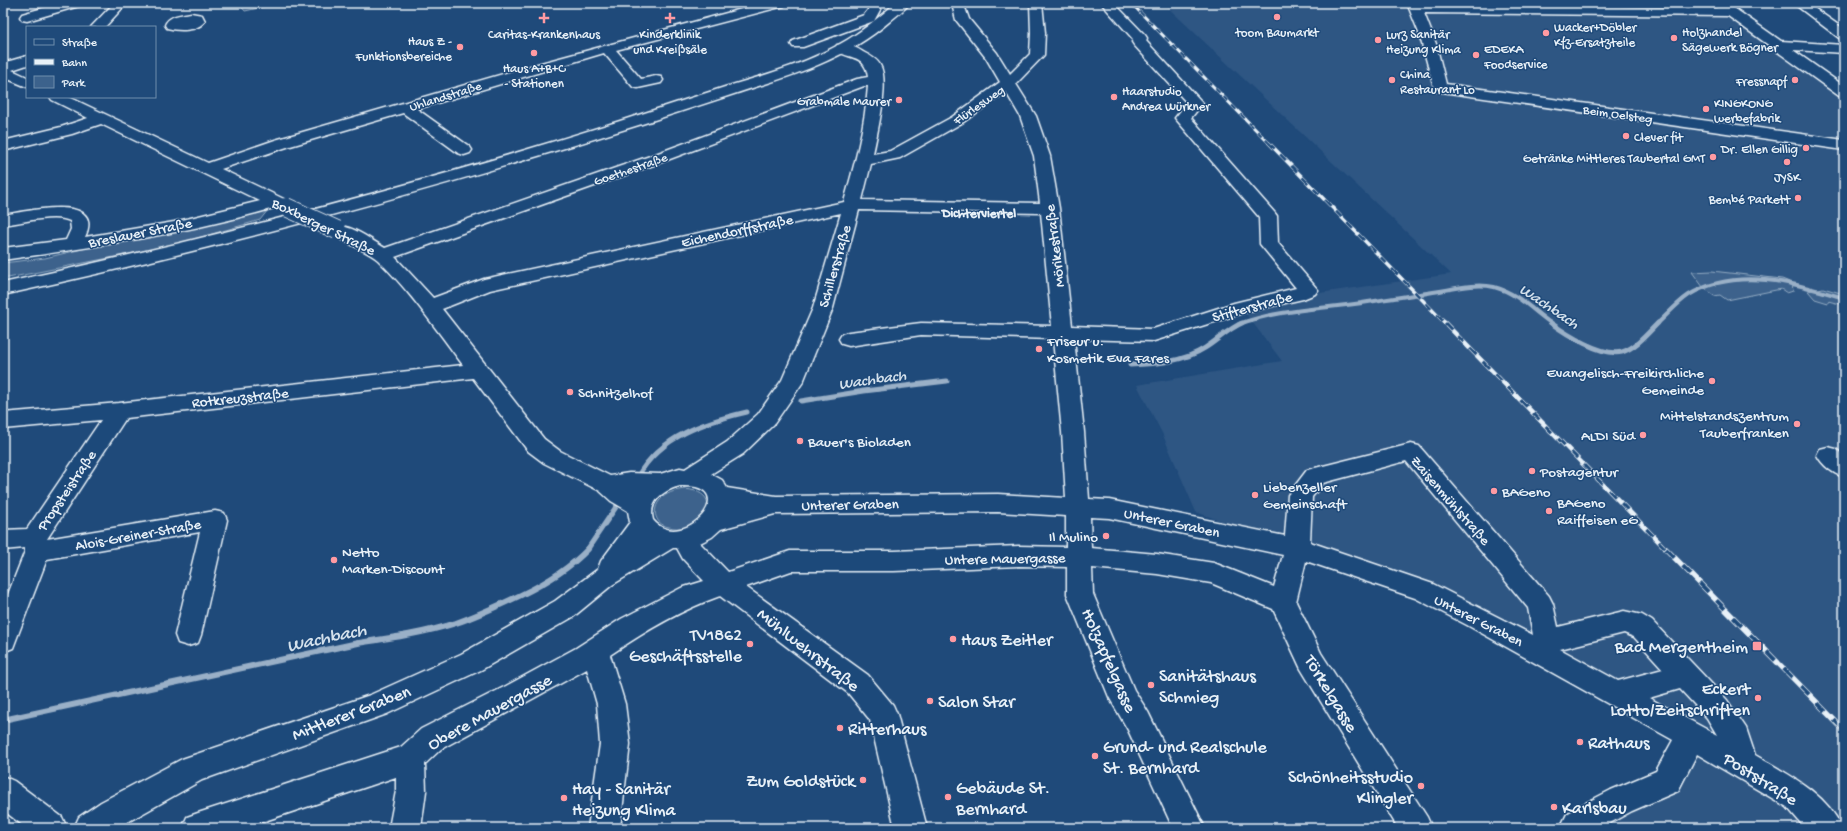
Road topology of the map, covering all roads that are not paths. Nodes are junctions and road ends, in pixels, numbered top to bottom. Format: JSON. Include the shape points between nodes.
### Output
{"nodes":[{"id":1,"x":74,"y":3,"type":"edge"},
{"id":2,"x":120,"y":3,"type":"edge"},
{"id":3,"x":779,"y":3,"type":"edge"},
{"id":4,"x":874,"y":3,"type":"edge"},
{"id":5,"x":904,"y":3,"type":"edge"},
{"id":6,"x":1036,"y":3,"type":"edge"},
{"id":7,"x":1107,"y":3,"type":"edge"},
{"id":8,"x":1718,"y":3,"type":"edge"},
{"id":9,"x":1799,"y":3,"type":"edge"},
{"id":10,"x":1415,"y":6,"type":"edge"},
{"id":11,"x":959,"y":8,"type":"dead end"},
{"id":12,"x":1731,"y":12,"type":"junction"},
{"id":13,"x":27,"y":17,"type":"dead end"},
{"id":14,"x":172,"y":25,"type":"dead end"},
{"id":15,"x":99,"y":26,"type":"edge"},
{"id":16,"x":159,"y":29,"type":"dead end"},
{"id":17,"x":866,"y":34,"type":"junction"},
{"id":18,"x":1844,"y":35,"type":"edge"},
{"id":19,"x":798,"y":44,"type":"dead end"},
{"id":20,"x":1776,"y":45,"type":"junction"},
{"id":21,"x":607,"y":48,"type":"junction"},
{"id":22,"x":842,"y":48,"type":"junction"},
{"id":23,"x":1844,"y":49,"type":"edge"},
{"id":24,"x":26,"y":60,"type":"edge"},
{"id":25,"x":869,"y":61,"type":"junction"},
{"id":26,"x":809,"y":63,"type":"junction"},
{"id":27,"x":3,"y":68,"type":"edge"},
{"id":28,"x":3,"y":71,"type":"edge"},
{"id":29,"x":656,"y":80,"type":"dead end"},
{"id":30,"x":876,"y":81,"type":"junction"},
{"id":31,"x":25,"y":82,"type":"edge"},
{"id":32,"x":1009,"y":83,"type":"junction"},
{"id":33,"x":3,"y":86,"type":"edge"},
{"id":34,"x":1841,"y":89,"type":"edge"},
{"id":35,"x":59,"y":98,"type":"edge"},
{"id":36,"x":405,"y":107,"type":"junction"},
{"id":37,"x":103,"y":118,"type":"junction"},
{"id":38,"x":1844,"y":145,"type":"edge"},
{"id":39,"x":3,"y":146,"type":"edge"},
{"id":40,"x":464,"y":150,"type":"dead end"},
{"id":41,"x":864,"y":160,"type":"junction"},
{"id":42,"x":207,"y":169,"type":"junction"},
{"id":43,"x":281,"y":204,"type":"junction"},
{"id":44,"x":852,"y":205,"type":"junction"},
{"id":45,"x":1050,"y":208,"type":"junction"},
{"id":46,"x":3,"y":220,"type":"edge"},
{"id":47,"x":73,"y":244,"type":"junction"},
{"id":48,"x":3,"y":254,"type":"edge"},
{"id":49,"x":382,"y":255,"type":"junction"},
{"id":50,"x":3,"y":289,"type":"edge"},
{"id":51,"x":431,"y":306,"type":"junction"},
{"id":52,"x":1063,"y":333,"type":"junction"},
{"id":53,"x":849,"y":339,"type":"dead end"},
{"id":54,"x":478,"y":370,"type":"junction"},
{"id":55,"x":119,"y":410,"type":"junction"},
{"id":56,"x":3,"y":421,"type":"edge"},
{"id":57,"x":735,"y":448,"type":"junction"},
{"id":58,"x":690,"y":477,"type":"junction"},
{"id":59,"x":661,"y":483,"type":"junction"},
{"id":60,"x":608,"y":485,"type":"junction"},
{"id":61,"x":718,"y":491,"type":"junction"},
{"id":62,"x":776,"y":505,"type":"junction"},
{"id":63,"x":1078,"y":506,"type":"junction"},
{"id":64,"x":641,"y":516,"type":"junction"},
{"id":65,"x":715,"y":521,"type":"junction"},
{"id":66,"x":676,"y":538,"type":"junction"},
{"id":67,"x":3,"y":540,"type":"edge"},
{"id":68,"x":36,"y":545,"type":"junction"},
{"id":69,"x":1297,"y":548,"type":"junction"},
{"id":70,"x":1078,"y":557,"type":"junction"},
{"id":71,"x":603,"y":578,"type":"junction"},
{"id":72,"x":723,"y":584,"type":"junction"},
{"id":73,"x":1283,"y":602,"type":"junction"},
{"id":74,"x":188,"y":635,"type":"dead end"},
{"id":75,"x":3,"y":640,"type":"edge"},
{"id":76,"x":1546,"y":648,"type":"junction"},
{"id":77,"x":595,"y":649,"type":"junction"},
{"id":78,"x":1686,"y":675,"type":"junction"},
{"id":79,"x":1617,"y":694,"type":"junction"},
{"id":80,"x":1691,"y":735,"type":"junction"},
{"id":81,"x":410,"y":758,"type":"junction"},
{"id":82,"x":1742,"y":764,"type":"junction"},
{"id":83,"x":3,"y":791,"type":"edge"},
{"id":84,"x":51,"y":828,"type":"edge"},
{"id":85,"x":90,"y":828,"type":"edge"},
{"id":86,"x":198,"y":828,"type":"edge"},
{"id":87,"x":405,"y":828,"type":"edge"},
{"id":88,"x":604,"y":828,"type":"edge"},
{"id":89,"x":911,"y":828,"type":"edge"},
{"id":90,"x":1189,"y":828,"type":"edge"},
{"id":91,"x":1416,"y":828,"type":"edge"},
{"id":92,"x":1576,"y":828,"type":"edge"},
{"id":93,"x":1826,"y":828,"type":"edge"}],
"edges":[{"from":1,"to":13,"type":"street"},
{"from":2,"to":15,"type":"street"},
{"from":3,"to":21,"type":"street","name":"Uhlandstraße"},
{"from":4,"to":19,"type":"street","via":[[874,10],[869,18]]},
{"from":5,"to":17,"type":"street"},
{"from":6,"to":32,"type":"street","name":"Flürlesweg","via":[[1037,54]]},
{"from":7,"to":52,"type":"street","name":"Stifterstraße","via":[[1195,103],[1183,118],[1268,216],[1269,244],[1308,290],[1296,296],[1242,308],[1154,335]]},
{"from":8,"to":12,"type":"street"},
{"from":9,"to":18,"type":"street"},
{"from":10,"to":12,"type":"street"},
{"from":10,"to":38,"type":"street","name":"Beim Oelsteg","via":[[1440,88]]},
{"from":11,"to":32,"type":"street","name":"Mörikestraße","via":[[963,20],[992,56]]},
{"from":12,"to":20,"type":"street"},
{"from":14,"to":16,"type":"street"},
{"from":17,"to":22,"type":"street"},
{"from":17,"to":25,"type":"street","name":"Schillerstraße"},
{"from":20,"to":23,"type":"street"},
{"from":20,"to":34,"type":"street"},
{"from":21,"to":29,"type":"street","via":[[638,84]]},
{"from":21,"to":36,"type":"street","name":"Uhlandstraße"},
{"from":22,"to":25,"type":"street"},
{"from":22,"to":26,"type":"street"},
{"from":24,"to":27,"type":"street"},
{"from":25,"to":26,"type":"street","via":[[832,60]]},
{"from":25,"to":30,"type":"street","name":"Schillerstraße","via":[[874,66]]},
{"from":26,"to":50,"type":"street","via":[[652,115],[386,196],[223,239]]},
{"from":28,"to":31,"type":"street"},
{"from":30,"to":41,"type":"street","name":"Schillerstraße","via":[[874,110]]},
{"from":30,"to":49,"type":"street","name":"Goethestraße","via":[[862,82],[656,159]]},
{"from":31,"to":33,"type":"street"},
{"from":32,"to":41,"type":"street","name":"Flürlesweg","via":[[958,120],[894,155]]},
{"from":32,"to":45,"type":"street","name":"Mörikestraße","via":[[1028,116],[1042,156]]},
{"from":35,"to":37,"type":"street","name":"Boxberger Straße"},
{"from":36,"to":40,"type":"street"},
{"from":36,"to":42,"type":"street","name":"Uhlandstraße","via":[[274,145]]},
{"from":37,"to":39,"type":"street","via":[[66,131]]},
{"from":37,"to":42,"type":"street","name":"Boxberger Straße"},
{"from":41,"to":44,"type":"street","name":"Schillerstraße"},
{"from":42,"to":43,"type":"street","name":"Boxberger Straße"},
{"from":43,"to":47,"type":"street","name":"Breslauer Straße","via":[[141,234]]},
{"from":43,"to":49,"type":"street","name":"Boxberger Straße","bridge":true,"via":[[359,240]]},
{"from":44,"to":45,"type":"street","name":"Eichendorffstraße"},
{"from":44,"to":51,"type":"street","name":"Eichendorffstraße","via":[[484,284]]},
{"from":44,"to":57,"type":"street","name":"Schillerstraße","via":[[823,308],[792,382],[766,419]]},
{"from":45,"to":52,"type":"street","name":"Mörikestraße"},
{"from":46,"to":47,"type":"street","via":[[68,213],[75,215],[79,218],[80,229]]},
{"from":47,"to":48,"type":"street","name":"Breslauer Straße"},
{"from":49,"to":51,"type":"street","name":"Boxberger Straße"},
{"from":51,"to":54,"type":"street","name":"Boxberger Straße"},
{"from":52,"to":53,"type":"street","name":"Stifterstraße","via":[[921,329]]},
{"from":52,"to":63,"type":"street","name":"Mörikestraße"},
{"from":54,"to":55,"type":"street","name":"Rotkreuzstraße"},
{"from":54,"to":60,"type":"street","name":"Boxberger Straße","via":[[536,445],[552,457]]},
{"from":55,"to":56,"type":"street","name":"Rotkreuzstraße"},
{"from":55,"to":68,"type":"street","name":"Propsteistraße"},
{"from":57,"to":58,"type":"street","name":"Schillerstraße"},
{"from":57,"to":61,"type":"street","name":"Schillerstraße"},
{"from":58,"to":59,"type":"street","via":[[680,477]]},
{"from":58,"to":61,"type":"street","via":[[700,478]]},
{"from":59,"to":60,"type":"street","via":[[629,482]]},
{"from":59,"to":64,"type":"street","via":[[647,494]]},
{"from":60,"to":64,"type":"street","name":"Boxberger Straße"},
{"from":61,"to":62,"type":"street","name":"Unterer Graben"},
{"from":61,"to":65,"type":"street","via":[[722,504]]},
{"from":62,"to":63,"type":"street","name":"Unterer Graben","via":[[998,502]]},
{"from":62,"to":65,"type":"street","name":"Unterer Graben"},
{"from":63,"to":69,"type":"street","name":"Unterer Graben","via":[[1109,509]]},
{"from":63,"to":70,"type":"street","name":"Holzapfelgasse"},
{"from":64,"to":66,"type":"street","via":[[648,531],[657,536]]},
{"from":64,"to":71,"type":"street","name":"Mittlerer Graben"},
{"from":65,"to":66,"type":"street","via":[[702,531]]},
{"from":66,"to":71,"type":"street","name":"Mittlerer Graben"},
{"from":66,"to":72,"type":"street","name":"Mühlwehrstraße"},
{"from":67,"to":68,"type":"street"},
{"from":68,"to":74,"type":"street","name":"Alois-Greiner-Straße","via":[[215,520]]},
{"from":68,"to":75,"type":"street","name":"Propsteistraße"},
{"from":69,"to":73,"type":"street"},
{"from":69,"to":76,"type":"street","name":"Unterer Graben","via":[[1424,591]]},
{"from":69,"to":76,"type":"street","name":"Zaisenmühlstraße","via":[[1300,495],[1315,476],[1411,452],[1540,604]]},
{"from":70,"to":72,"type":"street","name":"Untere Mauergasse","via":[[790,561]]},
{"from":70,"to":73,"type":"street","name":"Untere Mauergasse","via":[[1157,564],[1214,573]]},
{"from":70,"to":90,"type":"street","name":"Holzapfelgasse","via":[[1080,594],[1123,698],[1138,721]]},
{"from":71,"to":85,"type":"street","name":"Mittlerer Graben","via":[[564,609],[471,662],[377,705],[193,769],[112,813]]},
{"from":72,"to":77,"type":"street","name":"Obere Mauergasse","via":[[683,600],[630,627]]},
{"from":72,"to":89,"type":"street","name":"Mühlwehrstraße","via":[[858,684],[883,714]]},
{"from":73,"to":91,"type":"street","name":"Törkelgasse","via":[[1311,661]]},
{"from":76,"to":78,"type":"street","via":[[1624,622],[1633,623],[1643,629]]},
{"from":76,"to":79,"type":"street","name":"Unterer Graben"},
{"from":77,"to":81,"type":"street","name":"Obere Mauergasse","via":[[516,695],[431,739]]},
{"from":77,"to":88,"type":"street","via":[[611,704],[616,744]]},
{"from":78,"to":79,"type":"street"},
{"from":78,"to":82,"type":"street","via":[[1717,709],[1736,738]]},
{"from":79,"to":80,"type":"street","name":"Poststraße"},
{"from":80,"to":82,"type":"street","name":"Poststraße"},
{"from":80,"to":92,"type":"street","via":[[1667,781],[1602,810]]},
{"from":81,"to":86,"type":"street","name":"Obere Mauergasse"},
{"from":81,"to":87,"type":"street","via":[[411,791]]},
{"from":82,"to":93,"type":"street","name":"Poststraße","via":[[1798,797]]},
{"from":83,"to":84,"type":"street"}]}
